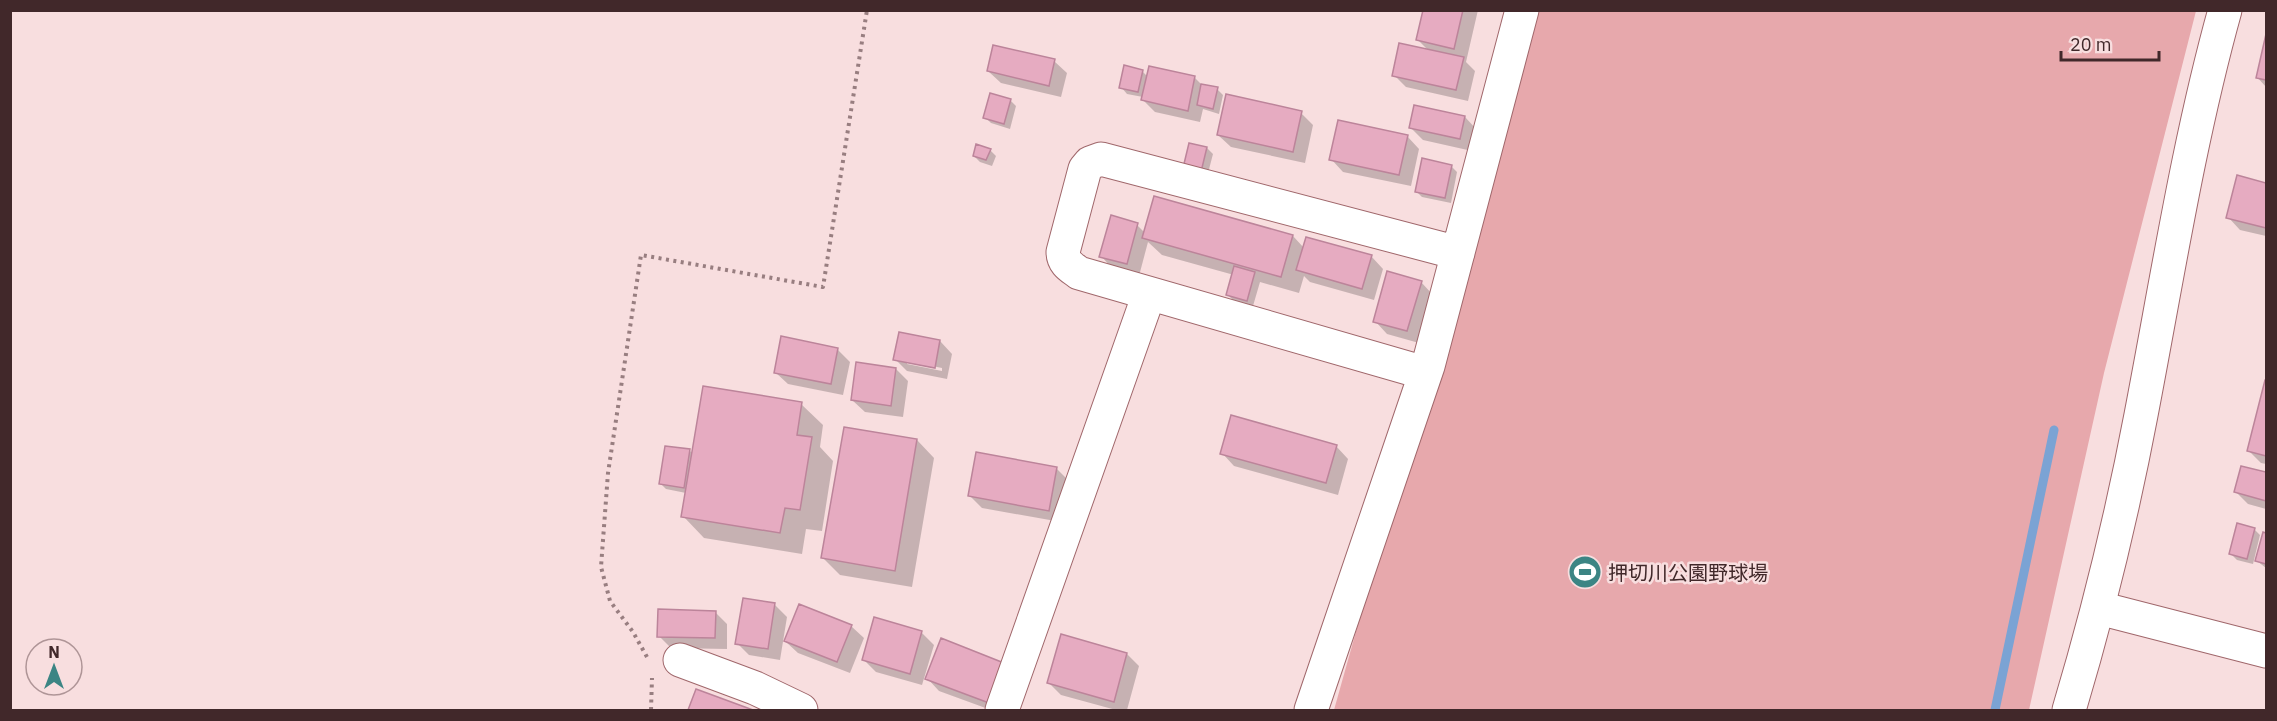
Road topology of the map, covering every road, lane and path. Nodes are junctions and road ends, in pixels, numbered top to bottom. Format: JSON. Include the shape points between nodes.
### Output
{"nodes":[{"id":1,"x":867,"y":10,"type":"edge"},
{"id":2,"x":1522,"y":10,"type":"edge"},
{"id":3,"x":2225,"y":10,"type":"edge"},
{"id":4,"x":1458,"y":253,"type":"junction"},
{"id":5,"x":1149,"y":294,"type":"junction"},
{"id":6,"x":1425,"y":373,"type":"junction"},
{"id":7,"x":2099,"y":608,"type":"junction"},
{"id":8,"x":2266,"y":651,"type":"edge"},
{"id":9,"x":647,"y":658,"type":"dead end"},
{"id":10,"x":680,"y":660,"type":"dead end"},
{"id":11,"x":652,"y":676,"type":"dead end"},
{"id":12,"x":651,"y":711,"type":"edge"},
{"id":13,"x":801,"y":711,"type":"edge"},
{"id":14,"x":1002,"y":711,"type":"edge"},
{"id":15,"x":1311,"y":711,"type":"edge"},
{"id":16,"x":2069,"y":711,"type":"edge"}],
"edges":[{"from":1,"to":9,"type":"path","via":[[823,287],[641,255],[608,473],[600,567],[610,601]]},
{"from":2,"to":4,"type":"street"},
{"from":3,"to":7,"type":"street","via":[[2205,90],[2141,418]]},
{"from":4,"to":5,"type":"street","via":[[1101,159],[1090,163],[1085,169],[1063,258],[1079,273]]},
{"from":4,"to":6,"type":"street"},
{"from":5,"to":6,"type":"street"},
{"from":5,"to":14,"type":"street"},
{"from":6,"to":15,"type":"street"},
{"from":7,"to":8,"type":"street"},
{"from":7,"to":16,"type":"street"},
{"from":10,"to":13,"type":"street","via":[[755,688]]},
{"from":11,"to":12,"type":"path"}]}
